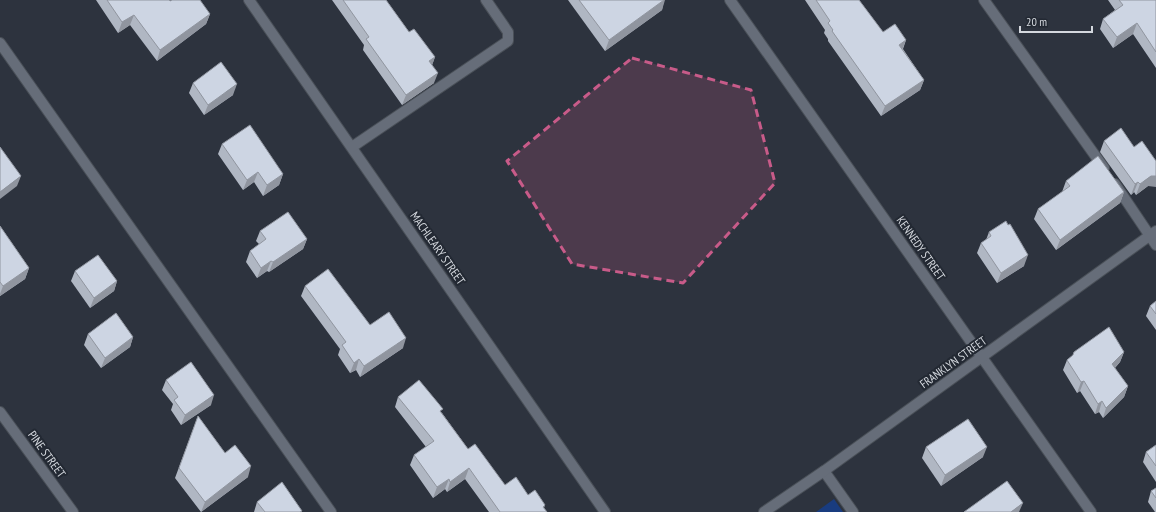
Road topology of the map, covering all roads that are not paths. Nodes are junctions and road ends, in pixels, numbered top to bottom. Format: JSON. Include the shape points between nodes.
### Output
{"nodes":[{"id":1,"x":249,"y":0,"type":"edge"},
{"id":2,"x":486,"y":0,"type":"edge"},
{"id":3,"x":730,"y":0,"type":"edge"},
{"id":4,"x":984,"y":0,"type":"edge"},
{"id":5,"x":0,"y":43,"type":"edge"},
{"id":6,"x":352,"y":147,"type":"junction"},
{"id":7,"x":1153,"y":233,"type":"edge"},
{"id":8,"x":1156,"y":245,"type":"edge"},
{"id":9,"x":982,"y":357,"type":"junction"},
{"id":10,"x":0,"y":412,"type":"edge"},
{"id":11,"x":824,"y":471,"type":"junction"},
{"id":12,"x":73,"y":512,"type":"edge"},
{"id":13,"x":331,"y":512,"type":"edge"},
{"id":14,"x":605,"y":512,"type":"edge"},
{"id":15,"x":764,"y":512,"type":"edge"},
{"id":16,"x":853,"y":512,"type":"edge"},
{"id":17,"x":1091,"y":512,"type":"edge"}],
"edges":[{"from":1,"to":6,"type":"street","name":"MACHLEARY STREET"},
{"from":2,"to":6,"type":"street","via":[[508,32],[508,41]]},
{"from":3,"to":9,"type":"street","name":"KENNEDY STREET"},
{"from":4,"to":7,"type":"street","via":[[1135,212]]},
{"from":5,"to":13,"type":"street"},
{"from":6,"to":14,"type":"street","name":"MACHLEARY STREET"},
{"from":7,"to":8,"type":"street"},
{"from":7,"to":9,"type":"street","name":"FRANKLYN STREET"},
{"from":9,"to":11,"type":"street","name":"FRANKLYN STREET"},
{"from":9,"to":17,"type":"street","name":"KENNEDY STREET"},
{"from":10,"to":12,"type":"street","name":"PINE STREET"},
{"from":11,"to":15,"type":"street","name":"FRANKLYN STREET"},
{"from":11,"to":16,"type":"street"}]}
